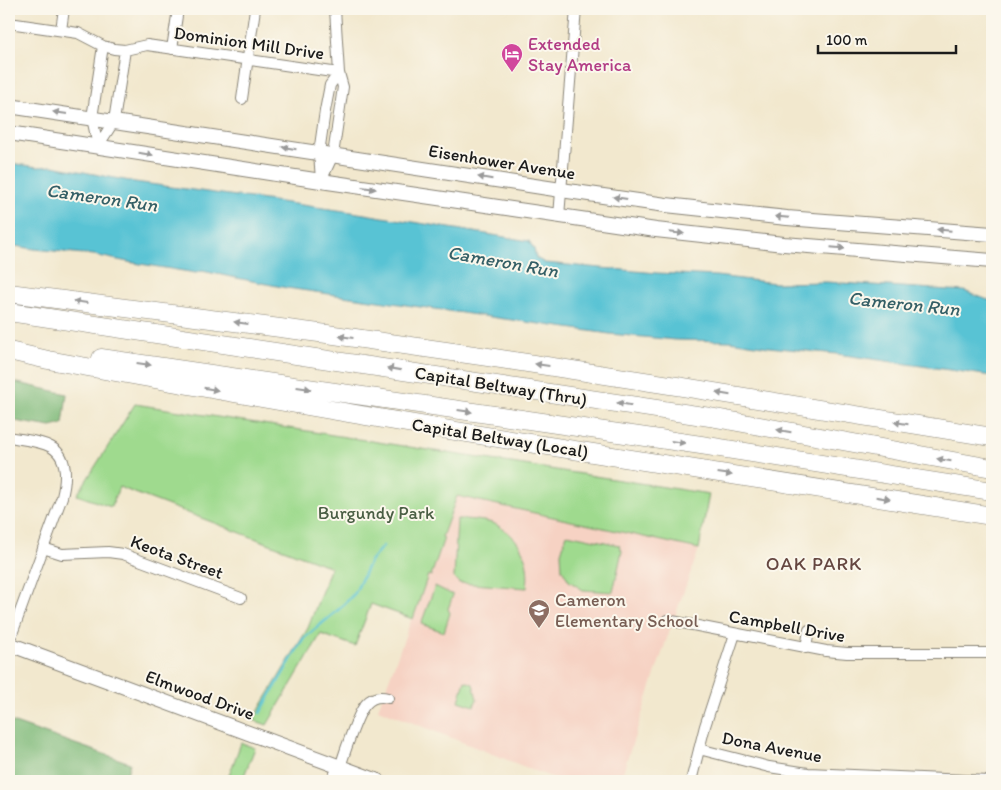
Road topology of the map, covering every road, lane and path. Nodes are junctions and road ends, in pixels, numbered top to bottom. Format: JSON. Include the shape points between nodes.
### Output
{"nodes":[{"id":1,"x":64,"y":9,"type":"edge"},
{"id":2,"x":178,"y":9,"type":"edge"},
{"id":3,"x":254,"y":9,"type":"edge"},
{"id":4,"x":335,"y":9,"type":"edge"},
{"id":5,"x":576,"y":9,"type":"edge"},
{"id":6,"x":9,"y":23,"type":"edge"},
{"id":7,"x":61,"y":30,"type":"junction"},
{"id":8,"x":103,"y":46,"type":"junction"},
{"id":9,"x":172,"y":48,"type":"junction"},
{"id":10,"x":125,"y":50,"type":"junction"},
{"id":11,"x":247,"y":60,"type":"junction"},
{"id":12,"x":340,"y":73,"type":"junction"},
{"id":13,"x":242,"y":98,"type":"dead end"},
{"id":14,"x":9,"y":106,"type":"edge"},
{"id":15,"x":92,"y":118,"type":"junction"},
{"id":16,"x":114,"y":122,"type":"junction"},
{"id":17,"x":9,"y":133,"type":"edge"},
{"id":18,"x":98,"y":146,"type":"junction"},
{"id":19,"x":326,"y":154,"type":"junction"},
{"id":20,"x":321,"y":181,"type":"junction"},
{"id":21,"x":561,"y":190,"type":"junction"},
{"id":22,"x":559,"y":216,"type":"junction"},
{"id":23,"x":992,"y":234,"type":"edge"},
{"id":24,"x":992,"y":261,"type":"edge"},
{"id":25,"x":9,"y":293,"type":"edge"},
{"id":26,"x":9,"y":312,"type":"edge"},
{"id":27,"x":9,"y":344,"type":"edge"},
{"id":28,"x":9,"y":351,"type":"edge"},
{"id":29,"x":992,"y":436,"type":"edge"},
{"id":30,"x":9,"y":437,"type":"edge"},
{"id":31,"x":992,"y":468,"type":"edge"},
{"id":32,"x":992,"y":491,"type":"edge"},
{"id":33,"x":992,"y":516,"type":"edge"},
{"id":34,"x":43,"y":548,"type":"junction"},
{"id":35,"x":241,"y":598,"type":"dead end"},
{"id":36,"x":667,"y":620,"type":"dead end"},
{"id":37,"x":809,"y":630,"type":"dead end"},
{"id":38,"x":735,"y":634,"type":"junction"},
{"id":39,"x":9,"y":643,"type":"edge"},
{"id":40,"x":806,"y":648,"type":"junction"},
{"id":41,"x":992,"y":653,"type":"edge"},
{"id":42,"x":388,"y":698,"type":"dead end"},
{"id":43,"x":699,"y":749,"type":"junction"},
{"id":44,"x":340,"y":767,"type":"junction"},
{"id":45,"x":334,"y":781,"type":"edge"},
{"id":46,"x":378,"y":781,"type":"edge"},
{"id":47,"x":691,"y":781,"type":"edge"},
{"id":48,"x":989,"y":781,"type":"edge"}],
"edges":[{"from":1,"to":7,"type":"street"},
{"from":2,"to":9,"type":"street"},
{"from":3,"to":11,"type":"street"},
{"from":4,"to":12,"type":"street"},
{"from":5,"to":21,"type":"street"},
{"from":6,"to":7,"type":"street","name":"Dominion Mill Drive"},
{"from":7,"to":8,"type":"street","name":"Dominion Mill Drive","via":[[78,33]]},
{"from":8,"to":10,"type":"street","name":"Dominion Mill Drive"},
{"from":8,"to":15,"type":"street"},
{"from":9,"to":10,"type":"street","name":"Dominion Mill Drive","via":[[147,45]]},
{"from":9,"to":11,"type":"street","name":"Dominion Mill Drive"},
{"from":10,"to":16,"type":"street"},
{"from":11,"to":12,"type":"street","name":"Dominion Mill Drive"},
{"from":11,"to":13,"type":"street"},
{"from":12,"to":19,"type":"street","via":[[343,87]]},
{"from":15,"to":14,"type":"main road","name":"Eisenhower Avenue","one_way":true},
{"from":15,"to":16,"type":"main road","name":"Eisenhower Avenue"},
{"from":15,"to":18,"type":"street"},
{"from":16,"to":18,"type":"street"},
{"from":19,"to":16,"type":"main road","name":"Eisenhower Avenue","one_way":true},
{"from":17,"to":18,"type":"main road"},
{"from":18,"to":20,"type":"main road","one_way":true},
{"from":19,"to":20,"type":"street"},
{"from":21,"to":19,"type":"main road","name":"Eisenhower Avenue","one_way":true},
{"from":20,"to":22,"type":"main road","one_way":true},
{"from":21,"to":22,"type":"street"},
{"from":23,"to":21,"type":"main road","name":"Eisenhower Avenue","one_way":true,"via":[[757,215]]},
{"from":22,"to":24,"type":"main road","one_way":true,"via":[[750,240]]},
{"from":29,"to":25,"type":"highway","one_way":true,"via":[[488,357]]},
{"from":31,"to":26,"type":"highway","name":"Capital Beltway (Thru)","one_way":true,"via":[[710,417]]},
{"from":27,"to":32,"type":"highway","name":"Capital Beltway (Thru)","one_way":true},
{"from":28,"to":33,"type":"highway","name":"Capital Beltway (Local)","one_way":true,"via":[[372,418]]},
{"from":30,"to":34,"type":"street","via":[[51,447],[57,451],[64,465],[62,497]]},
{"from":34,"to":35,"type":"street","name":"Keota Street","via":[[71,555],[123,554]]},
{"from":34,"to":39,"type":"street"},
{"from":36,"to":38,"type":"street","name":"Campbell Drive"},
{"from":37,"to":40,"type":"street"},
{"from":38,"to":40,"type":"street","name":"Campbell Drive"},
{"from":38,"to":43,"type":"street"},
{"from":39,"to":44,"type":"main road","name":"Elmwood Drive"},
{"from":40,"to":41,"type":"street","name":"Campbell Drive","via":[[847,653]]},
{"from":42,"to":44,"type":"street","via":[[373,698],[364,706]]},
{"from":43,"to":47,"type":"street"},
{"from":43,"to":48,"type":"street","name":"Dona Avenue","via":[[808,773]]},
{"from":44,"to":45,"type":"main road"},
{"from":44,"to":46,"type":"main road","name":"Elmwood Drive"}]}
